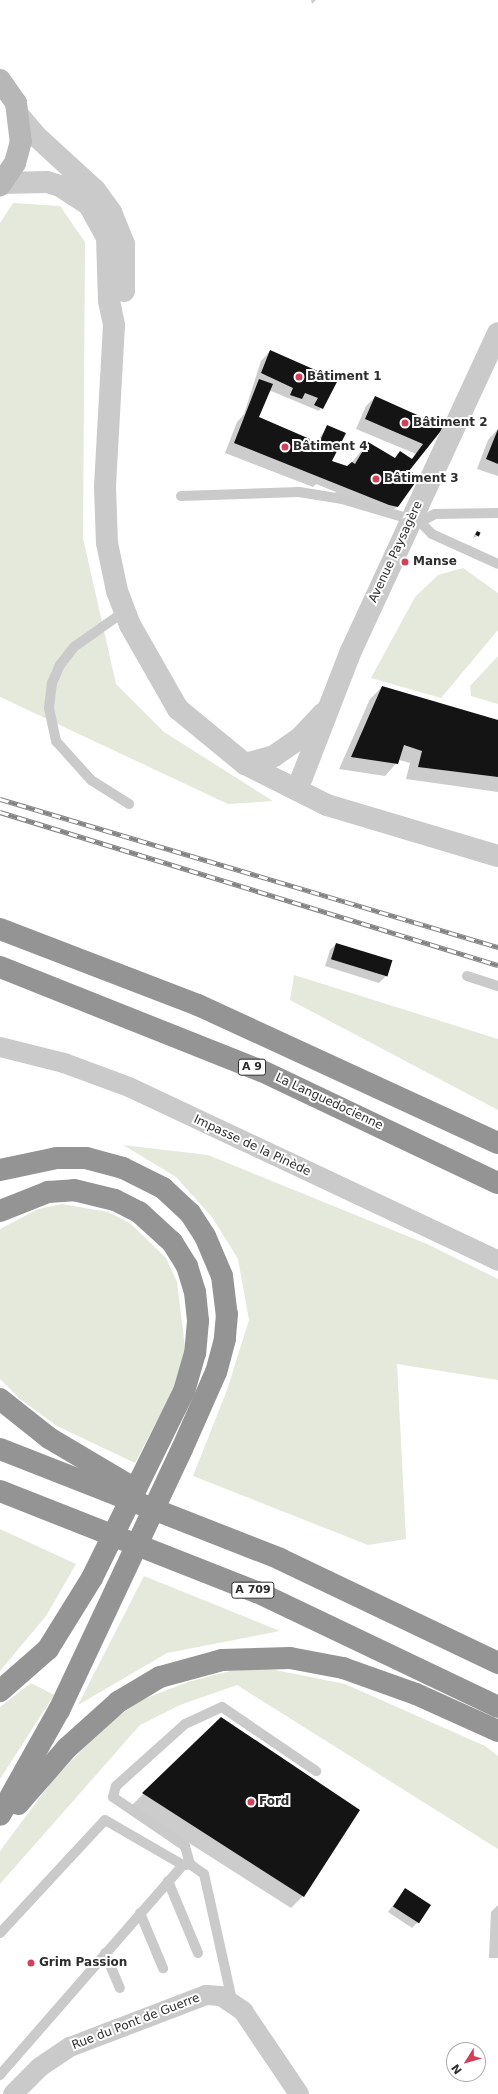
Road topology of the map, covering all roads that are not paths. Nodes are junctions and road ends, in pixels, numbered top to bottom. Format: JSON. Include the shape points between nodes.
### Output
{"nodes":[{"id":1,"x":0,"y":80,"type":"edge"},
{"id":2,"x":20,"y":117,"type":"junction"},
{"id":3,"x":1,"y":184,"type":"edge"},
{"id":4,"x":114,"y":324,"type":"junction"},
{"id":5,"x":498,"y":332,"type":"edge"},
{"id":6,"x":181,"y":496,"type":"dead end"},
{"id":7,"x":498,"y":512,"type":"edge"},
{"id":8,"x":415,"y":520,"type":"junction"},
{"id":9,"x":498,"y":564,"type":"edge"},
{"id":10,"x":125,"y":611,"type":"junction"},
{"id":11,"x":328,"y":708,"type":"junction"},
{"id":12,"x":245,"y":764,"type":"junction"},
{"id":13,"x":297,"y":790,"type":"junction"},
{"id":14,"x":129,"y":804,"type":"dead end"},
{"id":15,"x":498,"y":856,"type":"edge"},
{"id":16,"x":0,"y":929,"type":"edge"},
{"id":17,"x":0,"y":967,"type":"edge"},
{"id":18,"x":467,"y":976,"type":"dead end"},
{"id":19,"x":498,"y":986,"type":"edge"},
{"id":20,"x":0,"y":1047,"type":"edge"},
{"id":21,"x":498,"y":1143,"type":"edge"},
{"id":22,"x":0,"y":1170,"type":"edge"},
{"id":23,"x":498,"y":1183,"type":"edge"},
{"id":24,"x":0,"y":1211,"type":"edge"},
{"id":25,"x":498,"y":1261,"type":"edge"},
{"id":26,"x":0,"y":1399,"type":"edge"},
{"id":27,"x":0,"y":1449,"type":"edge"},
{"id":28,"x":0,"y":1491,"type":"edge"},
{"id":29,"x":193,"y":1522,"type":"junction"},
{"id":30,"x":498,"y":1662,"type":"edge"},
{"id":31,"x":0,"y":1691,"type":"edge"},
{"id":32,"x":498,"y":1707,"type":"edge"},
{"id":33,"x":498,"y":1731,"type":"edge"},
{"id":34,"x":316,"y":1770,"type":"dead end"},
{"id":35,"x":0,"y":1815,"type":"edge"},
{"id":36,"x":0,"y":1824,"type":"edge"},
{"id":37,"x":186,"y":1864,"type":"junction"},
{"id":38,"x":168,"y":1881,"type":"junction"},
{"id":39,"x":140,"y":1913,"type":"junction"},
{"id":40,"x":0,"y":1933,"type":"edge"},
{"id":41,"x":105,"y":1953,"type":"junction"},
{"id":42,"x":198,"y":1953,"type":"dead end"},
{"id":43,"x":163,"y":1968,"type":"dead end"},
{"id":44,"x":120,"y":1988,"type":"dead end"},
{"id":45,"x":232,"y":2000,"type":"junction"},
{"id":46,"x":0,"y":2075,"type":"edge"},
{"id":47,"x":14,"y":2094,"type":"edge"},
{"id":48,"x":299,"y":2094,"type":"edge"}],
"edges":[{"from":1,"to":2,"type":"main road","via":[[16,103]]},
{"from":2,"to":3,"type":"main road","via":[[21,141],[17,156]]},
{"from":2,"to":4,"type":"street","via":[[36,136],[95,190],[121,231],[126,260],[124,302]]},
{"from":3,"to":4,"type":"street","via":[[47,182],[60,186],[89,205],[107,237],[110,301]]},
{"from":4,"to":10,"type":"street","via":[[105,487],[107,543]]},
{"from":5,"to":8,"type":"street","name":"Avenue Paysagère"},
{"from":6,"to":8,"type":"lane","via":[[299,492],[342,499]]},
{"from":7,"to":8,"type":"lane","via":[[435,514]]},
{"from":8,"to":9,"type":"lane","via":[[432,534]]},
{"from":8,"to":11,"type":"street","name":"Avenue Paysagère"},
{"from":10,"to":12,"type":"street","via":[[150,665],[178,709]]},
{"from":10,"to":14,"type":"lane","via":[[74,647],[60,665],[52,683],[49,708],[56,741],[91,780]]},
{"from":11,"to":12,"type":"street","name":"Avenue Paysagère","via":[[300,738],[280,752]]},
{"from":11,"to":13,"type":"street","name":"Avenue Paysagère"},
{"from":12,"to":13,"type":"street"},
{"from":13,"to":15,"type":"street","via":[[327,805]]},
{"from":16,"to":21,"type":"highway","via":[[205,1008]]},
{"from":17,"to":23,"type":"highway","name":"La Languedocienne","number":"A 9","via":[[262,1072]]},
{"from":18,"to":19,"type":"lane"},
{"from":20,"to":25,"type":"street","name":"Impasse de la Pinède","via":[[64,1064],[129,1088]]},
{"from":22,"to":35,"type":"highway","via":[[57,1158],[111,1163],[162,1188],[198,1224],[222,1276],[227,1324],[216,1372],[182,1449],[59,1710]]},
{"from":24,"to":31,"type":"highway","via":[[48,1192],[87,1192],[115,1200],[139,1212],[172,1242],[187,1266],[195,1292],[197,1338],[184,1391],[92,1578],[48,1649]]},
{"from":26,"to":29,"type":"highway","via":[[49,1438]]},
{"from":27,"to":29,"type":"highway"},
{"from":28,"to":32,"type":"highway","number":"A 709","via":[[243,1586]]},
{"from":29,"to":30,"type":"highway","via":[[352,1590]]},
{"from":33,"to":36,"type":"highway","via":[[382,1681],[326,1664],[273,1657],[199,1664],[145,1684],[106,1711],[52,1764]]},
{"from":34,"to":37,"type":"lane","via":[[222,1707],[184,1724],[116,1786],[113,1797],[185,1846]]},
{"from":37,"to":38,"type":"lane"},
{"from":37,"to":40,"type":"lane","via":[[105,1820]]},
{"from":37,"to":45,"type":"lane","via":[[204,1874]]},
{"from":38,"to":39,"type":"lane"},
{"from":38,"to":42,"type":"lane"},
{"from":39,"to":41,"type":"lane"},
{"from":39,"to":43,"type":"lane"},
{"from":41,"to":44,"type":"lane"},
{"from":41,"to":46,"type":"lane"},
{"from":45,"to":47,"type":"street","name":"Rue du Pont de Guerre","via":[[206,1995],[190,1998],[70,2047],[40,2067]]},
{"from":45,"to":48,"type":"street","via":[[243,2011]]}]}
